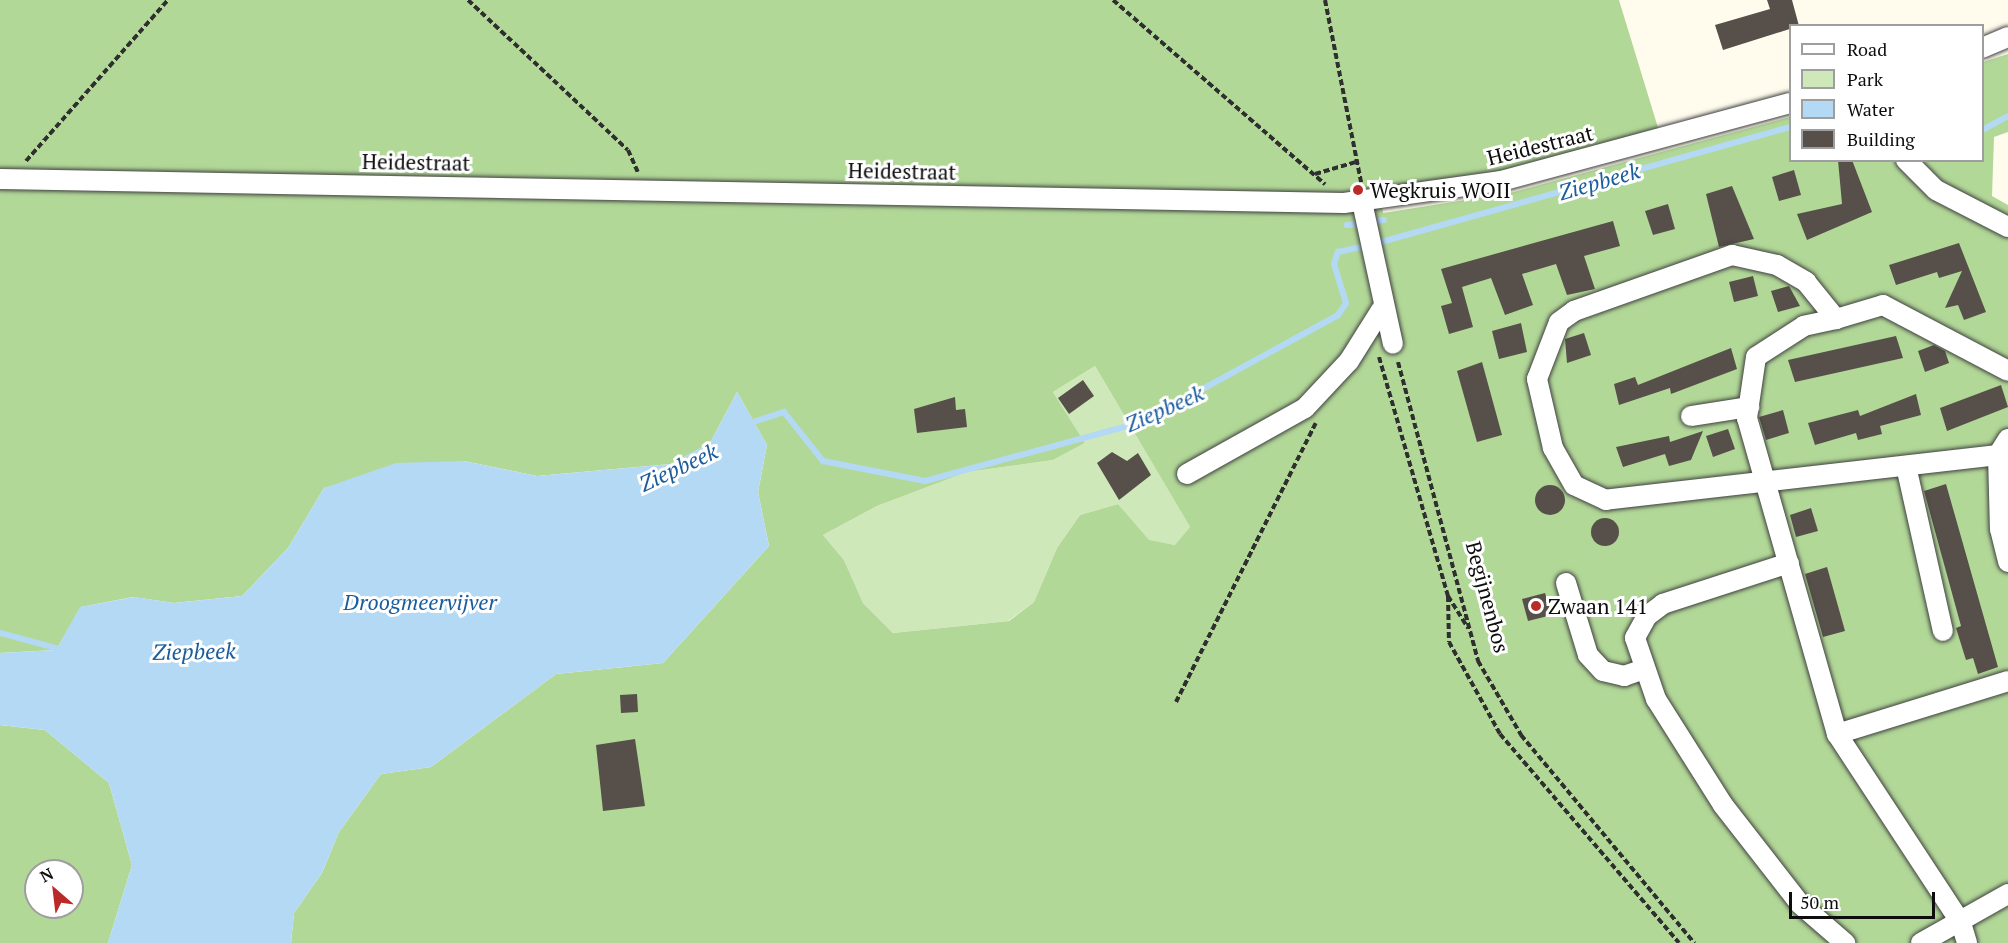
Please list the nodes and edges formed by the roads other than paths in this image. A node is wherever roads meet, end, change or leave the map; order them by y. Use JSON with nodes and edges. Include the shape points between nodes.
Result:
{"nodes":[{"id":1,"x":2008,"y":37,"type":"edge"},
{"id":2,"x":1984,"y":48,"type":"edge"},
{"id":3,"x":1789,"y":105,"type":"edge"},
{"id":4,"x":1908,"y":162,"type":"edge"},
{"id":5,"x":5,"y":179,"type":"edge"},
{"id":6,"x":1362,"y":202,"type":"junction"},
{"id":7,"x":2008,"y":227,"type":"edge"},
{"id":8,"x":1836,"y":320,"type":"junction"},
{"id":9,"x":2008,"y":371,"type":"edge"},
{"id":10,"x":1749,"y":407,"type":"junction"},
{"id":11,"x":1691,"y":416,"type":"dead end"},
{"id":12,"x":2003,"y":447,"type":"edge"},
{"id":13,"x":1906,"y":466,"type":"junction"},
{"id":14,"x":1187,"y":474,"type":"dead end"},
{"id":15,"x":1767,"y":485,"type":"junction"},
{"id":16,"x":2008,"y":562,"type":"edge"},
{"id":17,"x":1789,"y":563,"type":"junction"},
{"id":18,"x":1566,"y":583,"type":"dead end"},
{"id":19,"x":1943,"y":631,"type":"dead end"},
{"id":20,"x":1644,"y":669,"type":"junction"},
{"id":21,"x":2008,"y":681,"type":"edge"},
{"id":22,"x":1837,"y":734,"type":"junction"},
{"id":23,"x":2008,"y":894,"type":"edge"},
{"id":24,"x":1961,"y":923,"type":"junction"},
{"id":25,"x":1845,"y":943,"type":"edge"},
{"id":26,"x":1921,"y":943,"type":"edge"},
{"id":27,"x":1967,"y":943,"type":"edge"}],
"edges":[{"from":1,"to":2,"type":"street"},
{"from":3,"to":6,"type":"street","name":"Heidestraat","via":[[1501,181]]},
{"from":4,"to":7,"type":"street","via":[[1936,190]]},
{"from":5,"to":6,"type":"street","name":"Heidestraat"},
{"from":6,"to":14,"type":"street","via":[[1387,327],[1357,352],[1305,408]]},
{"from":8,"to":9,"type":"street","via":[[1883,305]]},
{"from":8,"to":10,"type":"street","via":[[1804,326],[1756,357]]},
{"from":8,"to":15,"type":"street","via":[[1806,282],[1777,265],[1732,255],[1574,310],[1559,322],[1537,379],[1553,448],[1574,485],[1606,500]]},
{"from":10,"to":11,"type":"street"},
{"from":10,"to":15,"type":"street"},
{"from":12,"to":13,"type":"street"},
{"from":12,"to":16,"type":"street","via":[[2000,529]]},
{"from":13,"to":15,"type":"street"},
{"from":13,"to":19,"type":"street"},
{"from":15,"to":17,"type":"street"},
{"from":17,"to":20,"type":"street","via":[[1663,604],[1647,616],[1635,638]]},
{"from":17,"to":22,"type":"street"},
{"from":18,"to":20,"type":"street","via":[[1588,655],[1603,671],[1624,676]]},
{"from":20,"to":25,"type":"street","via":[[1723,805],[1800,904]]},
{"from":21,"to":22,"type":"street"},
{"from":22,"to":24,"type":"street"},
{"from":23,"to":24,"type":"street"},
{"from":24,"to":26,"type":"street"},
{"from":24,"to":27,"type":"street"}]}
